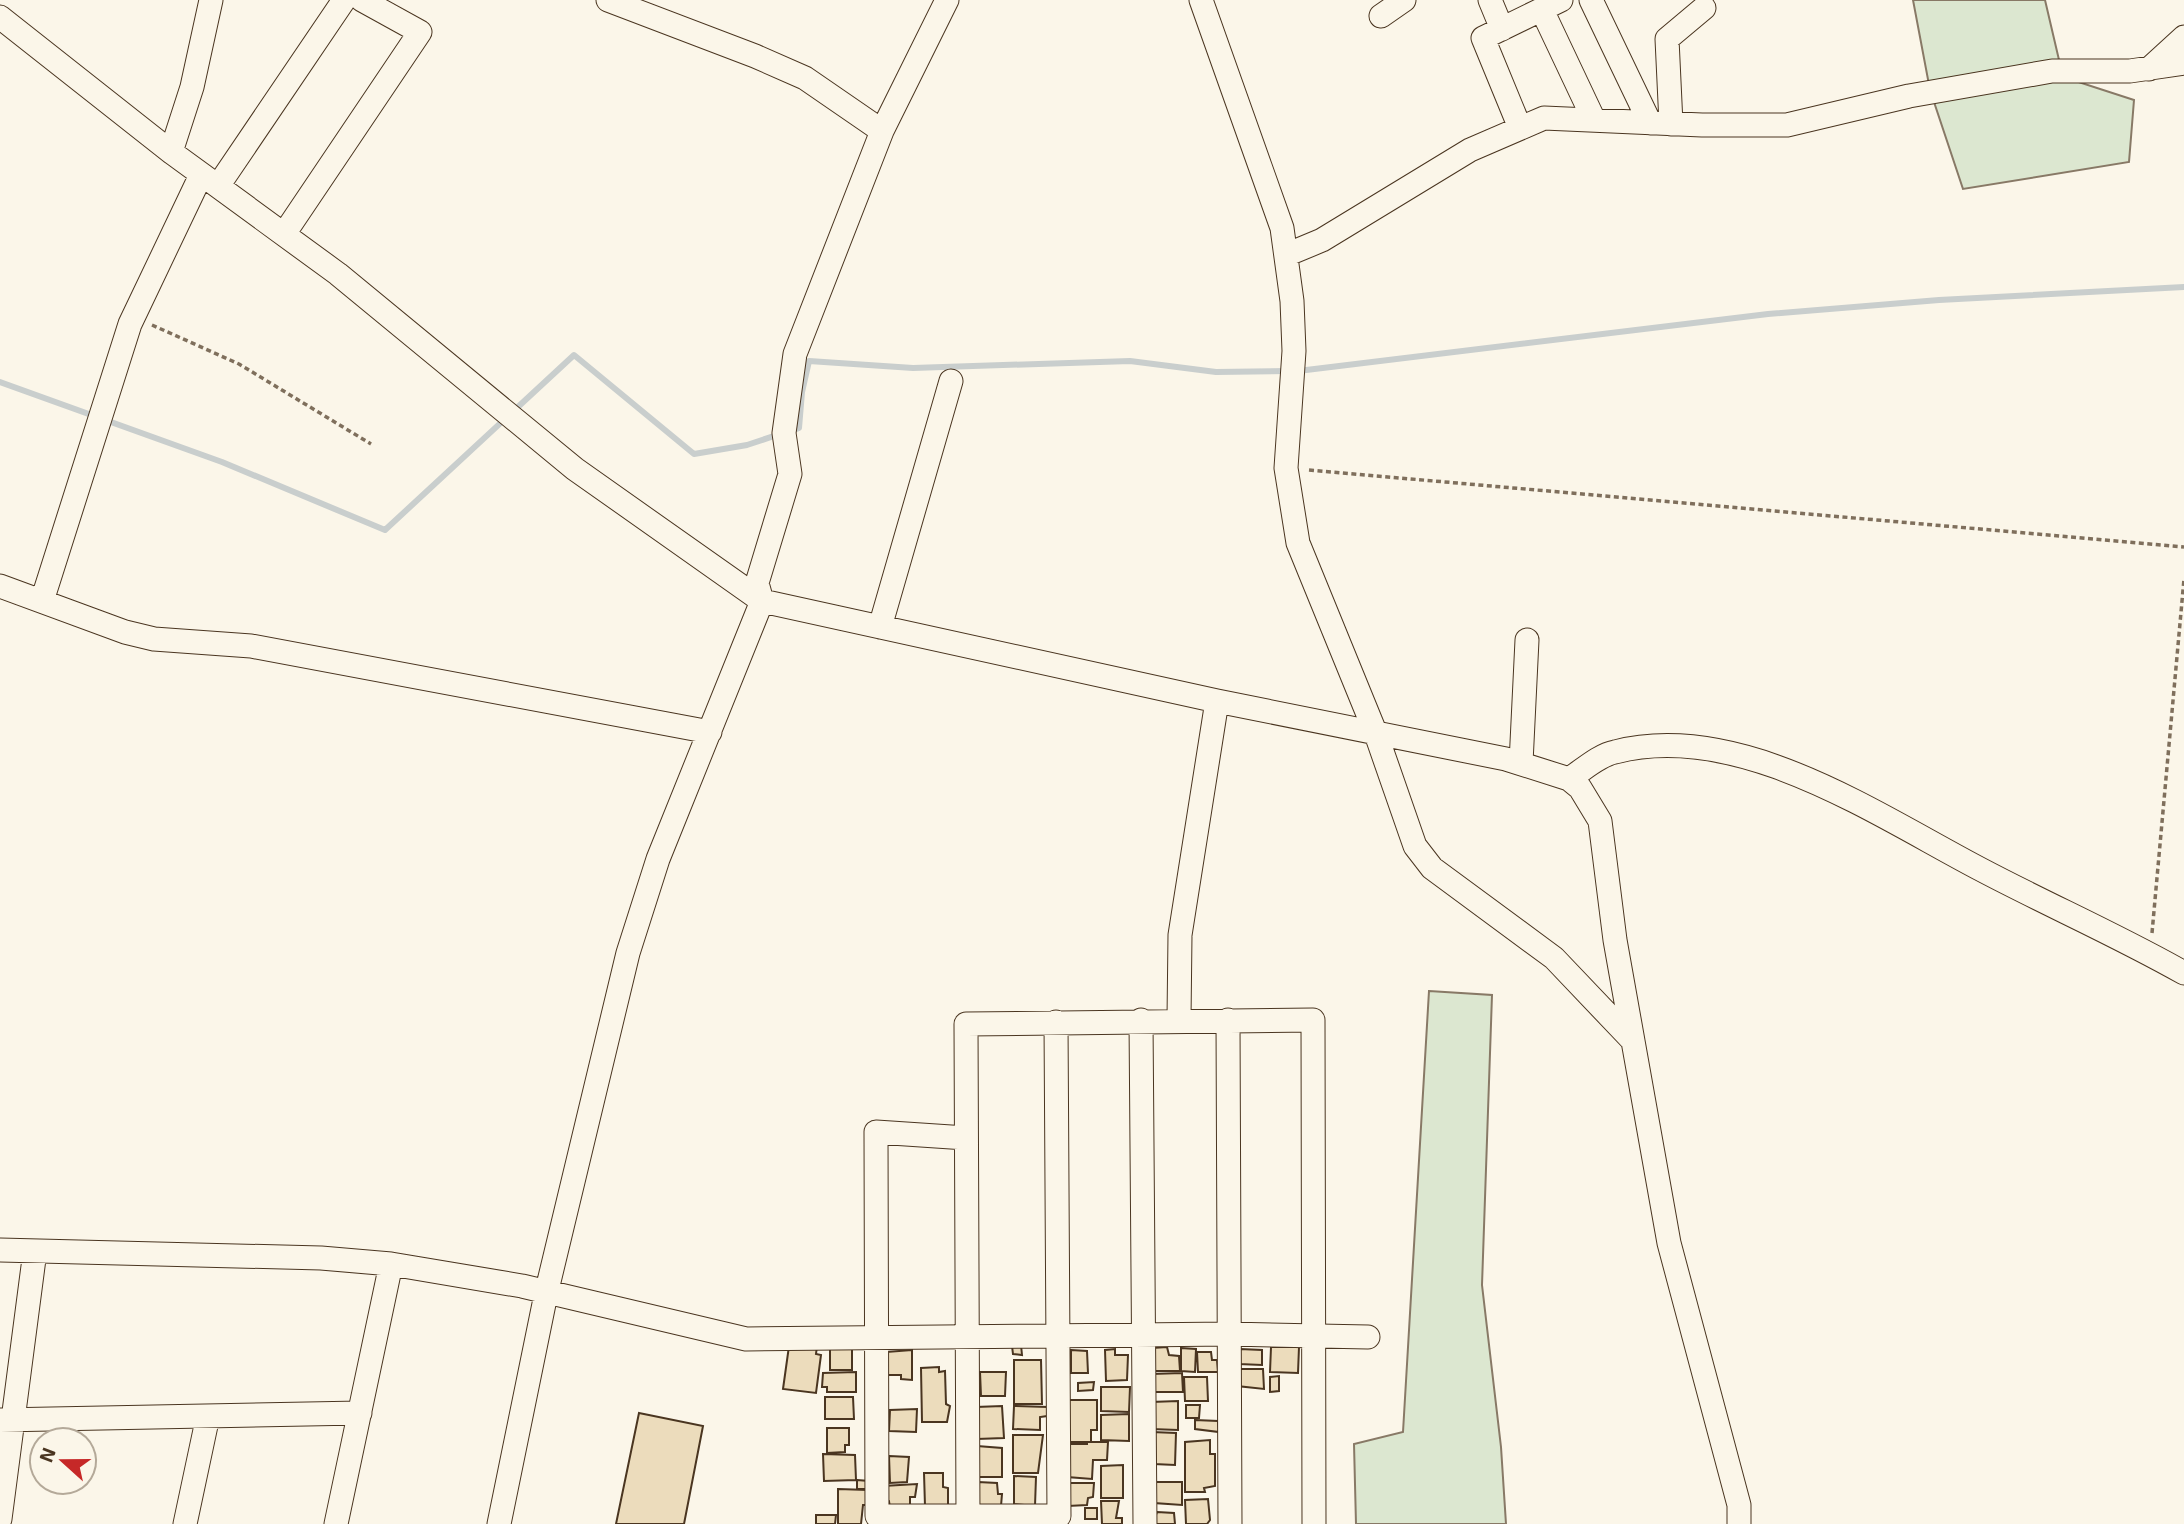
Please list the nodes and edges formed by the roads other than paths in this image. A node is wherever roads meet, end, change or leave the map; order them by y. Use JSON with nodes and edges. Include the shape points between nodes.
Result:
{"nodes":[{"id":1,"x":211,"y":0,"type":"edge"},
{"id":2,"x":344,"y":0,"type":"edge"},
{"id":3,"x":362,"y":0,"type":"edge"},
{"id":4,"x":608,"y":0,"type":"edge"},
{"id":5,"x":947,"y":0,"type":"edge"},
{"id":6,"x":1201,"y":0,"type":"edge"},
{"id":7,"x":1404,"y":0,"type":"edge"},
{"id":8,"x":1490,"y":0,"type":"edge"},
{"id":9,"x":1591,"y":0,"type":"edge"},
{"id":10,"x":1551,"y":5,"type":"edge"},
{"id":11,"x":1704,"y":8,"type":"dead end"},
{"id":12,"x":659,"y":10,"type":"edge"},
{"id":13,"x":1381,"y":16,"type":"dead end"},
{"id":14,"x":0,"y":17,"type":"edge"},
{"id":15,"x":1502,"y":29,"type":"junction"},
{"id":16,"x":2184,"y":37,"type":"edge"},
{"id":17,"x":2184,"y":63,"type":"edge"},
{"id":18,"x":2149,"y":69,"type":"junction"},
{"id":19,"x":1594,"y":120,"type":"junction"},
{"id":20,"x":1661,"y":123,"type":"junction"},
{"id":21,"x":1520,"y":128,"type":"junction"},
{"id":22,"x":882,"y":131,"type":"junction"},
{"id":23,"x":171,"y":152,"type":"junction"},
{"id":24,"x":209,"y":180,"type":"junction"},
{"id":25,"x":284,"y":234,"type":"junction"},
{"id":26,"x":1286,"y":255,"type":"junction"},
{"id":27,"x":951,"y":381,"type":"dead end"},
{"id":28,"x":0,"y":586,"type":"edge"},
{"id":29,"x":42,"y":601,"type":"junction"},
{"id":30,"x":762,"y":601,"type":"junction"},
{"id":31,"x":880,"y":627,"type":"junction"},
{"id":32,"x":1527,"y":640,"type":"dead end"},
{"id":33,"x":1217,"y":701,"type":"junction"},
{"id":34,"x":710,"y":732,"type":"junction"},
{"id":35,"x":1376,"y":734,"type":"junction"},
{"id":36,"x":1521,"y":764,"type":"junction"},
{"id":37,"x":1569,"y":779,"type":"junction"},
{"id":38,"x":2184,"y":973,"type":"edge"},
{"id":39,"x":1179,"y":1019,"type":"junction"},
{"id":40,"x":1141,"y":1020,"type":"junction"},
{"id":41,"x":1228,"y":1020,"type":"junction"},
{"id":42,"x":1056,"y":1022,"type":"junction"},
{"id":43,"x":1633,"y":1041,"type":"junction"},
{"id":44,"x":966,"y":1138,"type":"junction"},
{"id":45,"x":0,"y":1250,"type":"edge"},
{"id":46,"x":35,"y":1251,"type":"junction"},
{"id":47,"x":391,"y":1264,"type":"junction"},
{"id":48,"x":546,"y":1294,"type":"junction"},
{"id":49,"x":1229,"y":1334,"type":"junction"},
{"id":50,"x":1313,"y":1335,"type":"junction"},
{"id":51,"x":1058,"y":1336,"type":"junction"},
{"id":52,"x":1143,"y":1336,"type":"junction"},
{"id":53,"x":877,"y":1337,"type":"junction"},
{"id":54,"x":967,"y":1337,"type":"junction"},
{"id":55,"x":1368,"y":1337,"type":"dead end"},
{"id":56,"x":360,"y":1413,"type":"junction"},
{"id":57,"x":208,"y":1416,"type":"junction"},
{"id":58,"x":6,"y":1420,"type":"edge"},
{"id":59,"x":0,"y":1519,"type":"edge"},
{"id":60,"x":956,"y":1519,"type":"edge"},
{"id":61,"x":1024,"y":1520,"type":"edge"},
{"id":62,"x":185,"y":1524,"type":"edge"},
{"id":63,"x":336,"y":1524,"type":"edge"},
{"id":64,"x":499,"y":1524,"type":"edge"},
{"id":65,"x":1145,"y":1524,"type":"edge"},
{"id":66,"x":1230,"y":1524,"type":"edge"},
{"id":67,"x":1314,"y":1524,"type":"edge"},
{"id":68,"x":1739,"y":1524,"type":"edge"}],
"edges":[{"from":1,"to":23,"type":"street","via":[[192,87]]},
{"from":2,"to":24,"type":"street"},
{"from":3,"to":25,"type":"street","via":[[420,32]]},
{"from":4,"to":12,"type":"street"},
{"from":5,"to":22,"type":"street"},
{"from":6,"to":26,"type":"street","via":[[1282,228]]},
{"from":7,"to":13,"type":"street"},
{"from":8,"to":15,"type":"street"},
{"from":9,"to":20,"type":"street"},
{"from":10,"to":15,"type":"street"},
{"from":10,"to":19,"type":"street"},
{"from":11,"to":20,"type":"street","via":[[1667,39]]},
{"from":12,"to":22,"type":"street","via":[[804,78]]},
{"from":14,"to":23,"type":"street"},
{"from":15,"to":21,"type":"street","via":[[1483,38]]},
{"from":16,"to":18,"type":"street"},
{"from":17,"to":18,"type":"street"},
{"from":18,"to":20,"type":"street","via":[[2052,71],[1909,96],[1787,125]]},
{"from":19,"to":20,"type":"street"},
{"from":19,"to":21,"type":"street","via":[[1544,118]]},
{"from":21,"to":26,"type":"street","via":[[1470,150],[1322,240]]},
{"from":22,"to":30,"type":"street","via":[[795,354],[783,433],[790,474],[757,583]]},
{"from":23,"to":24,"type":"street"},
{"from":24,"to":25,"type":"street"},
{"from":24,"to":29,"type":"street","via":[[134,316]]},
{"from":25,"to":30,"type":"street","via":[[395,319],[575,469]]},
{"from":26,"to":35,"type":"street","via":[[1294,351],[1286,468],[1298,543]]},
{"from":27,"to":31,"type":"street"},
{"from":28,"to":29,"type":"street"},
{"from":29,"to":34,"type":"street","via":[[154,639],[251,646]]},
{"from":30,"to":31,"type":"street"},
{"from":30,"to":34,"type":"street"},
{"from":31,"to":33,"type":"street"},
{"from":32,"to":36,"type":"street"},
{"from":33,"to":35,"type":"street"},
{"from":33,"to":39,"type":"street","via":[[1180,935]]},
{"from":34,"to":48,"type":"street","via":[[657,859],[628,953]]},
{"from":35,"to":36,"type":"street"},
{"from":35,"to":43,"type":"street","via":[[1415,846],[1432,867],[1554,958]]},
{"from":36,"to":37,"type":"street"},
{"from":37,"to":38,"type":"street","via":[[1612,752],[1655,745],[1706,748],[1761,761],[1836,792]]},
{"from":37,"to":43,"type":"street","via":[[1601,821]]},
{"from":39,"to":40,"type":"street"},
{"from":39,"to":41,"type":"street"},
{"from":40,"to":42,"type":"street"},
{"from":40,"to":52,"type":"street"},
{"from":41,"to":49,"type":"street"},
{"from":41,"to":50,"type":"street","via":[[1313,1020]]},
{"from":42,"to":44,"type":"street","via":[[966,1024]]},
{"from":42,"to":51,"type":"street"},
{"from":43,"to":68,"type":"street","via":[[1669,1243],[1739,1505]]},
{"from":44,"to":53,"type":"street","via":[[876,1132]]},
{"from":44,"to":54,"type":"street"},
{"from":45,"to":46,"type":"street"},
{"from":46,"to":47,"type":"street"},
{"from":46,"to":58,"type":"street"},
{"from":47,"to":48,"type":"street"},
{"from":47,"to":56,"type":"street"},
{"from":48,"to":53,"type":"street","via":[[746,1339]]},
{"from":48,"to":64,"type":"street"},
{"from":49,"to":50,"type":"street"},
{"from":49,"to":52,"type":"street"},
{"from":49,"to":66,"type":"street"},
{"from":50,"to":55,"type":"street"},
{"from":50,"to":67,"type":"street"},
{"from":51,"to":52,"type":"street"},
{"from":51,"to":54,"type":"street"},
{"from":51,"to":61,"type":"street","via":[[1059,1516]]},
{"from":52,"to":65,"type":"street"},
{"from":53,"to":54,"type":"street"},
{"from":53,"to":60,"type":"street","via":[[877,1516]]},
{"from":54,"to":60,"type":"street"},
{"from":56,"to":57,"type":"street"},
{"from":56,"to":63,"type":"street"},
{"from":57,"to":58,"type":"street"},
{"from":57,"to":62,"type":"street"},
{"from":58,"to":59,"type":"street"},
{"from":60,"to":61,"type":"street"}]}
